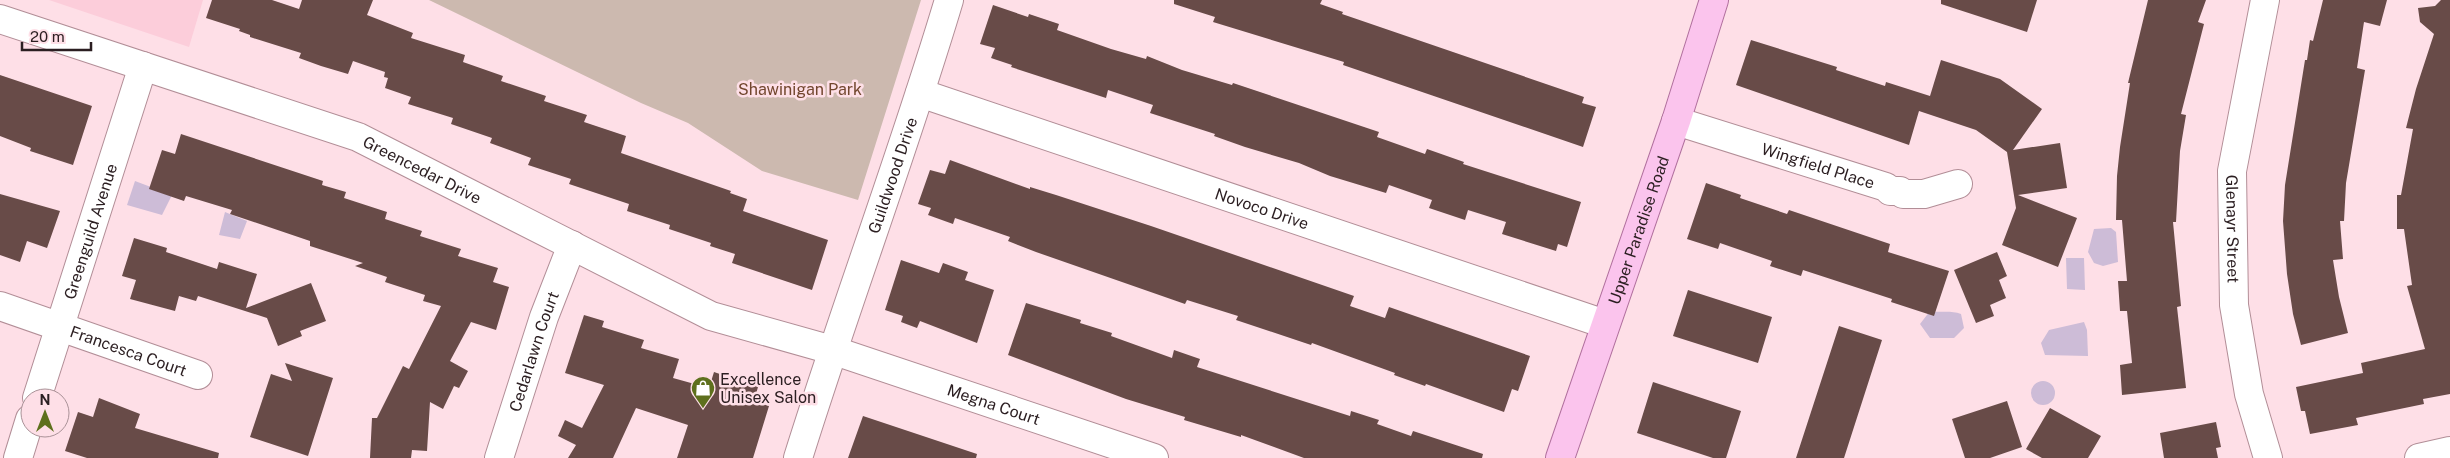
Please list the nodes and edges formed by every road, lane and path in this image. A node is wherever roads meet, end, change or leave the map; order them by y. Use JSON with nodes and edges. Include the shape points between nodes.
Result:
{"nodes":[{"id":1,"x":949,"y":0,"type":"edge"},
{"id":2,"x":1714,"y":0,"type":"edge"},
{"id":3,"x":2265,"y":0,"type":"edge"},
{"id":4,"x":0,"y":19,"type":"edge"},
{"id":5,"x":143,"y":66,"type":"junction"},
{"id":6,"x":920,"y":93,"type":"junction"},
{"id":7,"x":1676,"y":121,"type":"junction"},
{"id":8,"x":1958,"y":184,"type":"dead end"},
{"id":9,"x":572,"y":245,"type":"junction"},
{"id":10,"x":0,"y":306,"type":"edge"},
{"id":11,"x":1605,"y":324,"type":"junction"},
{"id":12,"x":59,"y":327,"type":"junction"},
{"id":13,"x":832,"y":350,"type":"junction"},
{"id":14,"x":198,"y":375,"type":"dead end"},
{"id":15,"x":40,"y":388,"type":"edge"},
{"id":16,"x":24,"y":438,"type":"edge"},
{"id":17,"x":2450,"y":451,"type":"edge"},
{"id":18,"x":1122,"y":453,"type":"edge"},
{"id":19,"x":18,"y":458,"type":"edge"},
{"id":20,"x":498,"y":458,"type":"edge"},
{"id":21,"x":798,"y":458,"type":"edge"},
{"id":22,"x":1154,"y":458,"type":"edge"},
{"id":23,"x":1560,"y":458,"type":"edge"},
{"id":24,"x":2268,"y":458,"type":"edge"},
{"id":25,"x":2419,"y":458,"type":"edge"}],
"edges":[{"from":1,"to":6,"type":"street","name":"Guildwood Drive"},
{"from":2,"to":7,"type":"main road","name":"Upper Paradise Road"},
{"from":3,"to":24,"type":"street","name":"Glenayr Street","via":[[2232,171],[2234,304],[2250,394]]},
{"from":4,"to":5,"type":"street","name":"Greencedar Drive"},
{"from":5,"to":9,"type":"street","name":"Greencedar Drive","via":[[358,137]]},
{"from":5,"to":12,"type":"street","name":"Greenguild Avenue"},
{"from":6,"to":11,"type":"street","name":"Novoco Drive"},
{"from":6,"to":13,"type":"street","name":"Guildwood Drive"},
{"from":7,"to":8,"type":"street","name":"Wingfield Place","via":[[1890,190],[1900,190],[1903,194],[1924,194]]},
{"from":7,"to":11,"type":"main road","name":"Upper Paradise Road"},
{"from":9,"to":13,"type":"street","name":"Greencedar Drive","via":[[711,316]]},
{"from":9,"to":20,"type":"street","name":"Cedarlawn Court","via":[[544,317]]},
{"from":10,"to":12,"type":"street","name":"Francesca Court"},
{"from":11,"to":23,"type":"main road","name":"Upper Paradise Road"},
{"from":12,"to":14,"type":"street","name":"Francesca Court"},
{"from":12,"to":15,"type":"street","name":"Greenguild Avenue"},
{"from":13,"to":18,"type":"street","name":"Megna Court"},
{"from":13,"to":21,"type":"street","name":"Guildwood Drive"},
{"from":16,"to":19,"type":"street"},
{"from":17,"to":25,"type":"street"},
{"from":18,"to":22,"type":"street","name":"Megna Court"}]}
